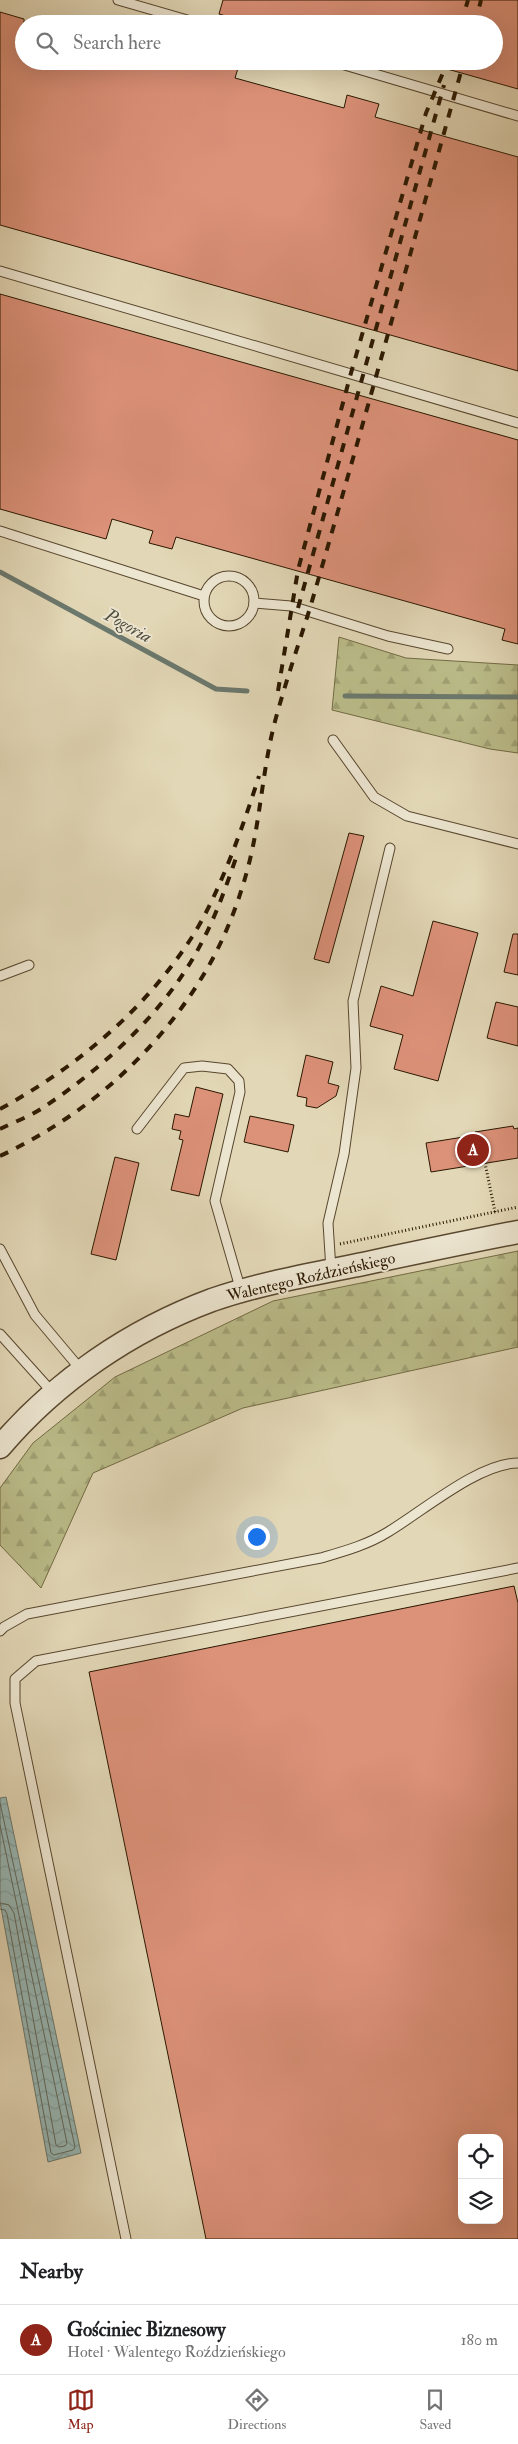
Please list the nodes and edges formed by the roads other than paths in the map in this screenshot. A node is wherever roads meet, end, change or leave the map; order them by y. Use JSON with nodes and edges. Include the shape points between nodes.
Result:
{"nodes":[{"id":1,"x":118,"y":0,"type":"edge"},
{"id":2,"x":170,"y":15,"type":"edge"},
{"id":3,"x":362,"y":70,"type":"edge"},
{"id":4,"x":518,"y":116,"type":"edge"},
{"id":5,"x":0,"y":271,"type":"edge"},
{"id":6,"x":518,"y":423,"type":"edge"},
{"id":7,"x":0,"y":531,"type":"edge"},
{"id":8,"x":204,"y":596,"type":"junction"},
{"id":9,"x":254,"y":603,"type":"junction"},
{"id":10,"x":448,"y":649,"type":"dead end"},
{"id":11,"x":333,"y":740,"type":"dead end"},
{"id":12,"x":518,"y":844,"type":"edge"},
{"id":13,"x":390,"y":848,"type":"dead end"},
{"id":14,"x":29,"y":965,"type":"dead end"},
{"id":15,"x":0,"y":976,"type":"edge"},
{"id":16,"x":137,"y":1130,"type":"dead end"},
{"id":17,"x":518,"y":1232,"type":"edge"},
{"id":18,"x":0,"y":1249,"type":"edge"},
{"id":19,"x":331,"y":1270,"type":"junction"},
{"id":20,"x":241,"y":1291,"type":"junction"},
{"id":21,"x":0,"y":1334,"type":"edge"},
{"id":22,"x":82,"y":1371,"type":"junction"},
{"id":23,"x":53,"y":1393,"type":"junction"},
{"id":24,"x":0,"y":1447,"type":"edge"},
{"id":25,"x":518,"y":1463,"type":"edge"},
{"id":26,"x":518,"y":1568,"type":"edge"},
{"id":27,"x":0,"y":1631,"type":"edge"},
{"id":28,"x":126,"y":2239,"type":"edge"}],
"edges":[{"from":1,"to":2,"type":"lane"},
{"from":3,"to":4,"type":"lane"},
{"from":5,"to":6,"type":"lane"},
{"from":7,"to":8,"type":"lane"},
{"from":8,"to":9,"type":"lane","via":[[218,578],[232,576],[246,582]]},
{"from":8,"to":9,"type":"lane","via":[[206,612],[225,626],[241,623],[252,611]]},
{"from":9,"to":10,"type":"lane","via":[[292,606],[388,636]]},
{"from":11,"to":12,"type":"lane","via":[[374,797],[407,816]]},
{"from":13,"to":19,"type":"lane","via":[[353,1001],[356,1068],[344,1154],[328,1223]]},
{"from":14,"to":15,"type":"lane"},
{"from":16,"to":20,"type":"lane","via":[[184,1068],[202,1066],[228,1070],[239,1081],[240,1092],[215,1201]]},
{"from":17,"to":19,"type":"street","name":"Walentego Roździeńskiego"},
{"from":18,"to":22,"type":"lane","via":[[35,1315]]},
{"from":19,"to":20,"type":"street","name":"Walentego Roździeńskiego"},
{"from":20,"to":22,"type":"street","name":"Walentego Roździeńskiego","via":[[164,1321],[118,1346]]},
{"from":21,"to":23,"type":"lane"},
{"from":22,"to":23,"type":"street","name":"Walentego Roździeńskiego"},
{"from":23,"to":24,"type":"street","name":"Walentego Roździeńskiego"},
{"from":25,"to":27,"type":"lane","via":[[487,1468],[386,1533],[355,1549],[27,1614]]},
{"from":26,"to":28,"type":"lane","via":[[36,1661],[15,1679],[15,1703]]}]}
